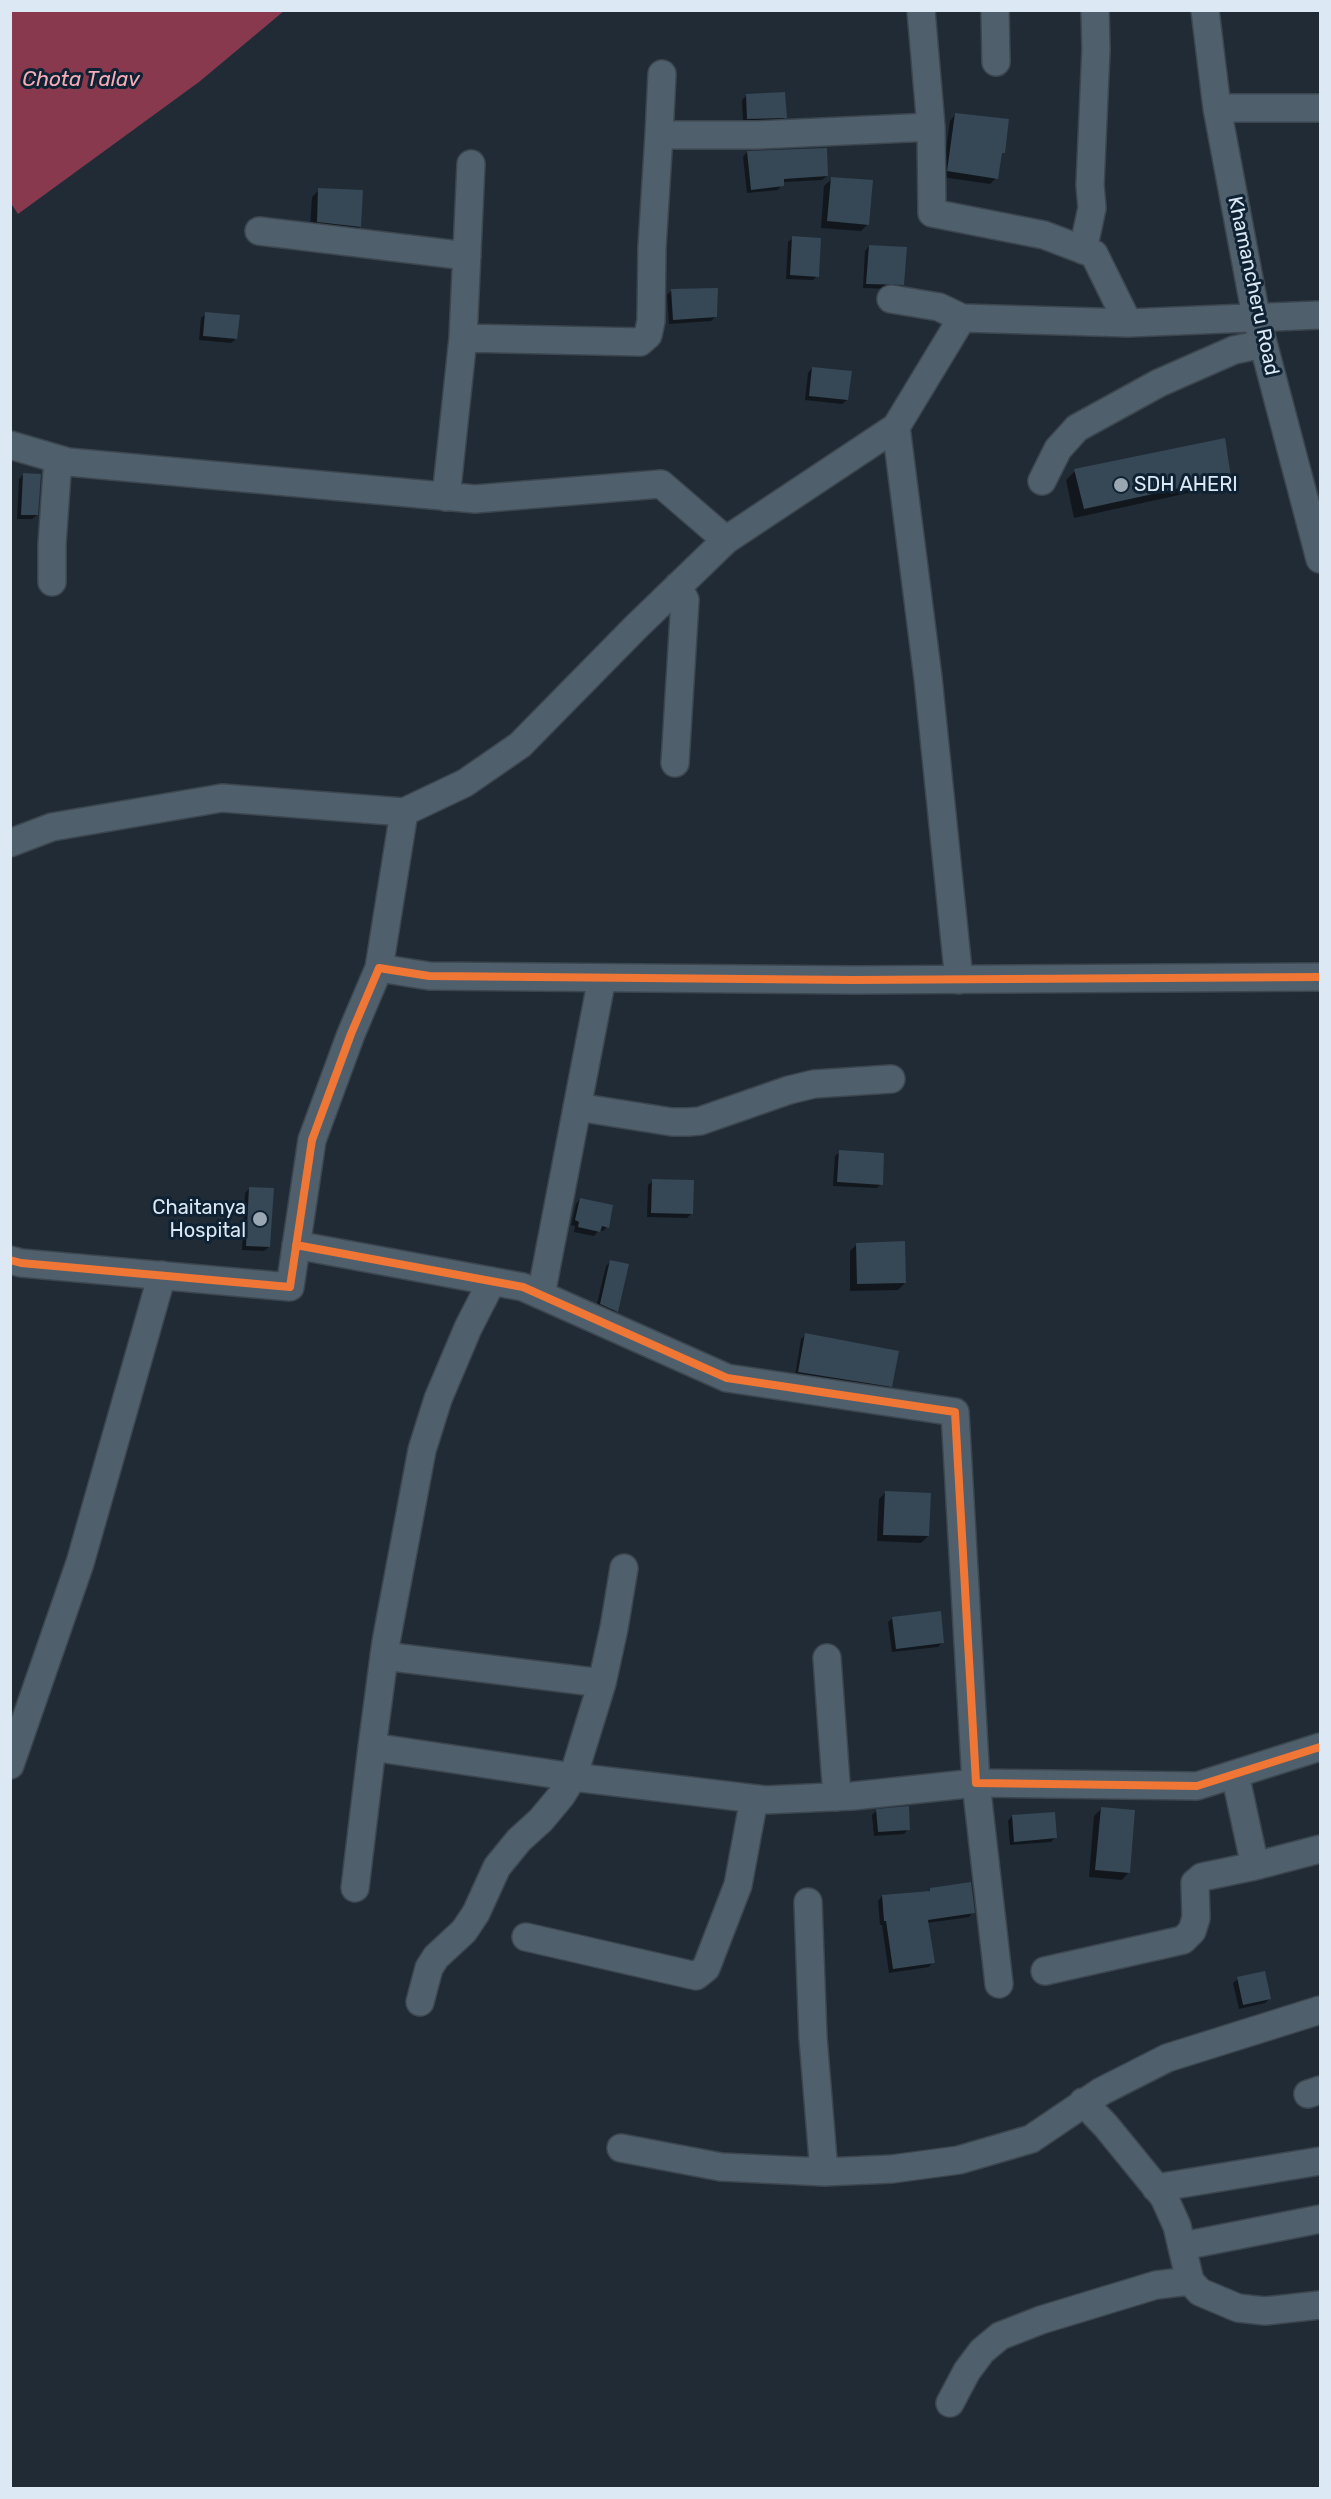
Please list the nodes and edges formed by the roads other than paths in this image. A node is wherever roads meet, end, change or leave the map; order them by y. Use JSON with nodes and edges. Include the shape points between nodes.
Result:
{"nodes":[{"id":1,"x":921,"y":10,"type":"edge"},
{"id":2,"x":995,"y":10,"type":"edge"},
{"id":3,"x":1095,"y":10,"type":"edge"},
{"id":4,"x":1205,"y":10,"type":"edge"},
{"id":5,"x":996,"y":62,"type":"dead end"},
{"id":6,"x":662,"y":74,"type":"dead end"},
{"id":7,"x":1218,"y":108,"type":"junction"},
{"id":8,"x":1320,"y":108,"type":"edge"},
{"id":9,"x":931,"y":127,"type":"junction"},
{"id":10,"x":659,"y":135,"type":"junction"},
{"id":11,"x":471,"y":164,"type":"dead end"},
{"id":12,"x":260,"y":231,"type":"dead end"},
{"id":13,"x":1083,"y":250,"type":"junction"},
{"id":14,"x":467,"y":256,"type":"junction"},
{"id":15,"x":891,"y":299,"type":"dead end"},
{"id":16,"x":1320,"y":315,"type":"edge"},
{"id":17,"x":1256,"y":316,"type":"junction"},
{"id":18,"x":962,"y":318,"type":"junction"},
{"id":19,"x":1128,"y":323,"type":"junction"},
{"id":20,"x":463,"y":338,"type":"junction"},
{"id":21,"x":1263,"y":344,"type":"junction"},
{"id":22,"x":896,"y":427,"type":"junction"},
{"id":23,"x":10,"y":445,"type":"edge"},
{"id":24,"x":58,"y":459,"type":"junction"},
{"id":25,"x":1042,"y":481,"type":"dead end"},
{"id":26,"x":446,"y":496,"type":"junction"},
{"id":27,"x":726,"y":540,"type":"junction"},
{"id":28,"x":1320,"y":558,"type":"edge"},
{"id":29,"x":52,"y":582,"type":"dead end"},
{"id":30,"x":678,"y":586,"type":"junction"},
{"id":31,"x":675,"y":763,"type":"dead end"},
{"id":32,"x":404,"y":813,"type":"junction"},
{"id":33,"x":10,"y":843,"type":"edge"},
{"id":34,"x":379,"y":968,"type":"junction"},
{"id":35,"x":1320,"y":977,"type":"edge"},
{"id":36,"x":602,"y":978,"type":"junction"},
{"id":37,"x":959,"y":980,"type":"junction"},
{"id":38,"x":891,"y":1079,"type":"dead end"},
{"id":39,"x":577,"y":1107,"type":"junction"},
{"id":40,"x":296,"y":1245,"type":"junction"},
{"id":41,"x":10,"y":1260,"type":"edge"},
{"id":42,"x":162,"y":1275,"type":"junction"},
{"id":43,"x":492,"y":1281,"type":"junction"},
{"id":44,"x":541,"y":1295,"type":"junction"},
{"id":45,"x":624,"y":1568,"type":"dead end"},
{"id":46,"x":384,"y":1656,"type":"junction"},
{"id":47,"x":827,"y":1658,"type":"dead end"},
{"id":48,"x":602,"y":1683,"type":"junction"},
{"id":49,"x":372,"y":1747,"type":"junction"},
{"id":50,"x":1320,"y":1747,"type":"edge"},
{"id":51,"x":10,"y":1765,"type":"edge"},
{"id":52,"x":1235,"y":1774,"type":"junction"},
{"id":53,"x":573,"y":1777,"type":"junction"},
{"id":54,"x":976,"y":1784,"type":"junction"},
{"id":55,"x":837,"y":1797,"type":"junction"},
{"id":56,"x":754,"y":1799,"type":"junction"},
{"id":57,"x":1320,"y":1849,"type":"edge"},
{"id":58,"x":1255,"y":1866,"type":"junction"},
{"id":59,"x":355,"y":1888,"type":"dead end"},
{"id":60,"x":808,"y":1902,"type":"dead end"},
{"id":61,"x":526,"y":1937,"type":"dead end"},
{"id":62,"x":1046,"y":1971,"type":"dead end"},
{"id":63,"x":999,"y":1984,"type":"dead end"},
{"id":64,"x":420,"y":2002,"type":"dead end"},
{"id":65,"x":1320,"y":2010,"type":"edge"},
{"id":66,"x":1083,"y":2102,"type":"junction"},
{"id":67,"x":621,"y":2148,"type":"dead end"},
{"id":68,"x":1320,"y":2162,"type":"edge"},
{"id":69,"x":824,"y":2172,"type":"junction"},
{"id":70,"x":1156,"y":2188,"type":"junction"},
{"id":71,"x":1320,"y":2219,"type":"edge"},
{"id":72,"x":1183,"y":2246,"type":"junction"},
{"id":73,"x":1190,"y":2281,"type":"junction"},
{"id":74,"x":1320,"y":2305,"type":"edge"},
{"id":75,"x":950,"y":2403,"type":"dead end"}],
"edges":[{"from":1,"to":9,"type":"street"},
{"from":2,"to":5,"type":"street"},
{"from":3,"to":13,"type":"street","via":[[1092,208]]},
{"from":4,"to":7,"type":"street","name":"Khamancheru Road"},
{"from":6,"to":10,"type":"street"},
{"from":7,"to":8,"type":"street"},
{"from":7,"to":17,"type":"street","name":"Khamancheru Road"},
{"from":9,"to":10,"type":"street"},
{"from":9,"to":13,"type":"street","via":[[932,213],[1044,235]]},
{"from":10,"to":20,"type":"street","via":[[648,335],[640,342]]},
{"from":11,"to":14,"type":"street"},
{"from":12,"to":14,"type":"street"},
{"from":13,"to":19,"type":"street","via":[[1094,254]]},
{"from":14,"to":20,"type":"street"},
{"from":15,"to":18,"type":"street","via":[[939,307]]},
{"from":16,"to":17,"type":"street"},
{"from":17,"to":19,"type":"street"},
{"from":17,"to":21,"type":"street","name":"Khamancheru Road"},
{"from":18,"to":19,"type":"street"},
{"from":18,"to":22,"type":"street"},
{"from":20,"to":26,"type":"street"},
{"from":21,"to":25,"type":"street","via":[[1234,350],[1159,382],[1077,428],[1058,448]]},
{"from":21,"to":28,"type":"street","name":"Khamancheru Road"},
{"from":22,"to":27,"type":"street"},
{"from":22,"to":37,"type":"street","via":[[928,678]]},
{"from":23,"to":24,"type":"street"},
{"from":24,"to":26,"type":"street"},
{"from":24,"to":29,"type":"street"},
{"from":26,"to":27,"type":"street","via":[[475,499],[661,484]]},
{"from":27,"to":30,"type":"street"},
{"from":30,"to":31,"type":"street","via":[[685,600]]},
{"from":30,"to":32,"type":"street","via":[[520,745],[465,783]]},
{"from":32,"to":33,"type":"street","via":[[222,798],[51,827]]},
{"from":32,"to":34,"type":"street"},
{"from":34,"to":36,"type":"street","via":[[429,976]]},
{"from":34,"to":40,"type":"street","via":[[312,1140]]},
{"from":35,"to":37,"type":"street"},
{"from":36,"to":37,"type":"street"},
{"from":36,"to":39,"type":"street"},
{"from":38,"to":39,"type":"street","via":[[814,1084],[700,1121],[672,1122]]},
{"from":39,"to":44,"type":"street"},
{"from":40,"to":42,"type":"street","via":[[290,1287]]},
{"from":40,"to":43,"type":"street"},
{"from":41,"to":42,"type":"street"},
{"from":42,"to":51,"type":"street","via":[[80,1563]]},
{"from":43,"to":44,"type":"street"},
{"from":43,"to":46,"type":"street","via":[[438,1400],[423,1447]]},
{"from":44,"to":54,"type":"street","via":[[727,1378],[955,1412]]},
{"from":45,"to":48,"type":"street"},
{"from":46,"to":48,"type":"street"},
{"from":46,"to":49,"type":"street"},
{"from":47,"to":55,"type":"street"},
{"from":48,"to":53,"type":"street"},
{"from":49,"to":53,"type":"street"},
{"from":49,"to":59,"type":"street"},
{"from":50,"to":52,"type":"street"},
{"from":52,"to":54,"type":"street","via":[[1197,1786]]},
{"from":52,"to":58,"type":"street"},
{"from":53,"to":56,"type":"street"},
{"from":53,"to":64,"type":"street","via":[[541,1820],[497,1867],[464,1931],[429,1968]]},
{"from":54,"to":55,"type":"street"},
{"from":54,"to":63,"type":"street"},
{"from":55,"to":56,"type":"street"},
{"from":56,"to":61,"type":"street","via":[[738,1885],[706,1968],[696,1976]]},
{"from":57,"to":58,"type":"street"},
{"from":58,"to":62,"type":"street","via":[[1195,1882],[1196,1918],[1192,1931],[1183,1940]]},
{"from":60,"to":69,"type":"street","via":[[813,2038]]},
{"from":65,"to":66,"type":"street","via":[[1167,2058]]},
{"from":66,"to":69,"type":"street","via":[[1031,2139],[996,2151],[892,2169]]},
{"from":66,"to":70,"type":"street"},
{"from":67,"to":69,"type":"street","via":[[721,2167]]},
{"from":68,"to":70,"type":"street"},
{"from":70,"to":72,"type":"street","via":[[1164,2198]]},
{"from":71,"to":72,"type":"street"},
{"from":72,"to":73,"type":"street"},
{"from":73,"to":74,"type":"street","via":[[1200,2292],[1238,2308],[1265,2311]]},
{"from":73,"to":75,"type":"street","via":[[1156,2285],[1000,2336],[967,2371]]}]}
